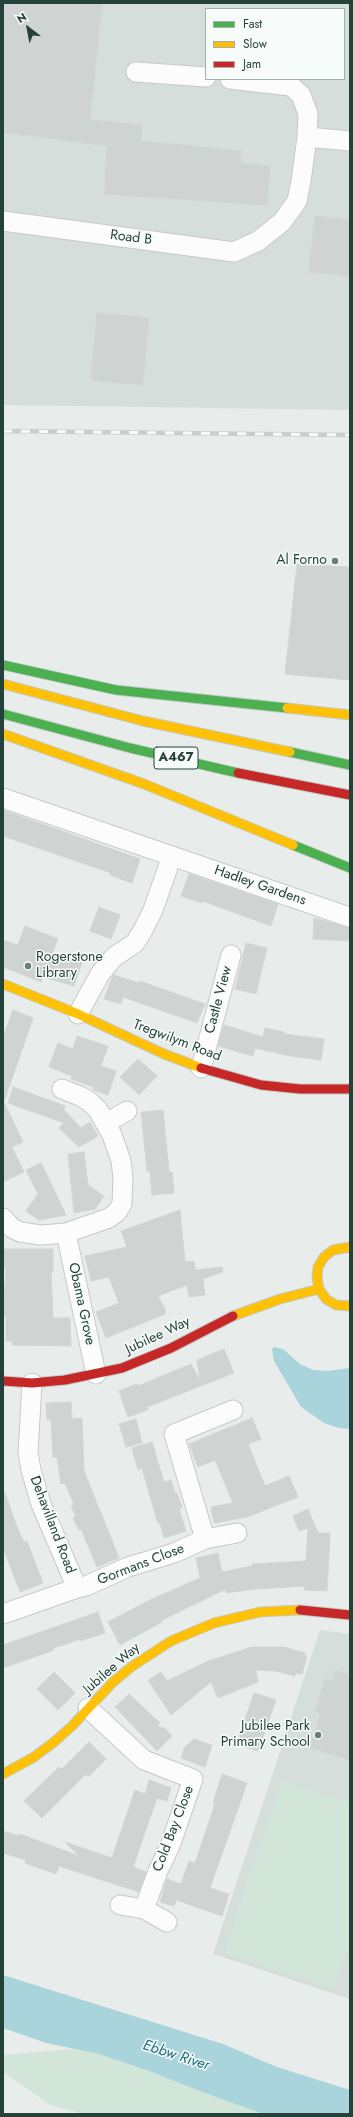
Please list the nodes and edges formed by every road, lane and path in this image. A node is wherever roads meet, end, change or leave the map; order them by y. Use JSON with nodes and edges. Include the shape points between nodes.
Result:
{"nodes":[{"id":1,"x":136,"y":72,"type":"dead end"},
{"id":2,"x":205,"y":77,"type":"edge"},
{"id":3,"x":244,"y":80,"type":"edge"},
{"id":4,"x":307,"y":137,"type":"junction"},
{"id":5,"x":350,"y":141,"type":"edge"},
{"id":6,"x":3,"y":221,"type":"edge"},
{"id":7,"x":3,"y":665,"type":"edge"},
{"id":8,"x":3,"y":684,"type":"edge"},
{"id":9,"x":3,"y":714,"type":"edge"},
{"id":10,"x":350,"y":715,"type":"edge"},
{"id":11,"x":3,"y":734,"type":"edge"},
{"id":12,"x":350,"y":765,"type":"edge"},
{"id":13,"x":350,"y":795,"type":"edge"},
{"id":14,"x":3,"y":798,"type":"edge"},
{"id":15,"x":172,"y":856,"type":"junction"},
{"id":16,"x":350,"y":868,"type":"edge"},
{"id":17,"x":349,"y":917,"type":"dead end"},
{"id":18,"x":231,"y":955,"type":"dead end"},
{"id":19,"x":3,"y":984,"type":"edge"},
{"id":20,"x":78,"y":1014,"type":"junction"},
{"id":21,"x":201,"y":1068,"type":"junction"},
{"id":22,"x":62,"y":1089,"type":"dead end"},
{"id":23,"x":350,"y":1089,"type":"edge"},
{"id":24,"x":127,"y":1111,"type":"dead end"},
{"id":25,"x":106,"y":1123,"type":"junction"},
{"id":26,"x":3,"y":1218,"type":"edge"},
{"id":27,"x":66,"y":1233,"type":"junction"},
{"id":28,"x":350,"y":1247,"type":"edge"},
{"id":29,"x":319,"y":1289,"type":"junction"},
{"id":30,"x":350,"y":1306,"type":"edge"},
{"id":31,"x":96,"y":1374,"type":"junction"},
{"id":32,"x":3,"y":1381,"type":"edge"},
{"id":33,"x":32,"y":1383,"type":"junction"},
{"id":34,"x":233,"y":1410,"type":"dead end"},
{"id":35,"x":237,"y":1533,"type":"dead end"},
{"id":36,"x":205,"y":1539,"type":"junction"},
{"id":37,"x":77,"y":1588,"type":"junction"},
{"id":38,"x":3,"y":1614,"type":"edge"},
{"id":39,"x":350,"y":1615,"type":"edge"},
{"id":40,"x":88,"y":1708,"type":"junction"},
{"id":41,"x":3,"y":1774,"type":"edge"},
{"id":42,"x":120,"y":1905,"type":"dead end"},
{"id":43,"x":144,"y":1909,"type":"junction"},
{"id":44,"x":167,"y":1922,"type":"dead end"}],
"edges":[{"from":1,"to":2,"type":"street"},
{"from":3,"to":4,"type":"street","name":"Road B","via":[[291,86],[301,95],[308,114]]},
{"from":4,"to":5,"type":"street"},
{"from":4,"to":6,"type":"street","name":"Road B","via":[[297,201],[282,222],[258,241],[234,252]]},
{"from":7,"to":10,"type":"main road","via":[[116,690]]},
{"from":8,"to":12,"type":"main road","number":"A467","via":[[143,721]]},
{"from":9,"to":13,"type":"main road","number":"A467","via":[[130,748]]},
{"from":11,"to":16,"type":"main road","via":[[144,784]]},
{"from":14,"to":15,"type":"street","name":"Hadley Gardens"},
{"from":15,"to":17,"type":"street","name":"Hadley Gardens"},
{"from":15,"to":20,"type":"street","via":[[153,910],[143,930],[135,943],[114,957],[100,974]]},
{"from":18,"to":21,"type":"street","name":"Castle View"},
{"from":19,"to":20,"type":"main road","name":"Tregwilym Road"},
{"from":20,"to":21,"type":"main road","name":"Tregwilym Road","via":[[164,1054]]},
{"from":21,"to":23,"type":"main road","name":"Tregwilym Road","via":[[261,1085],[300,1089]]},
{"from":22,"to":25,"type":"street","via":[[90,1102]]},
{"from":24,"to":25,"type":"street"},
{"from":25,"to":27,"type":"street","via":[[121,1161],[124,1195],[122,1204],[109,1218]]},
{"from":26,"to":27,"type":"street","via":[[20,1232],[41,1235]]},
{"from":27,"to":31,"type":"street","name":"Obama Grove"},
{"from":28,"to":29,"type":"main road","via":[[333,1250],[324,1257],[318,1267]]},
{"from":29,"to":30,"type":"main road","via":[[326,1299],[336,1305]]},
{"from":29,"to":31,"type":"main road","name":"Jubilee Way","via":[[240,1312],[147,1358]]},
{"from":31,"to":33,"type":"main road","name":"Jubilee Way"},
{"from":32,"to":33,"type":"main road","name":"Jubilee Way"},
{"from":33,"to":37,"type":"street","name":"Dehavilland Road","via":[[28,1453],[31,1470],[41,1504]]},
{"from":34,"to":36,"type":"street","via":[[174,1434]]},
{"from":35,"to":36,"type":"street","name":"Gormans Close"},
{"from":36,"to":37,"type":"street","name":"Gormans Close"},
{"from":37,"to":38,"type":"street","name":"Dehavilland Road"},
{"from":39,"to":40,"type":"main road","name":"Jubilee Way","via":[[284,1610],[237,1616],[214,1623],[150,1653],[113,1682]]},
{"from":40,"to":41,"type":"main road","name":"Jubilee Way","via":[[54,1742],[34,1757]]},
{"from":40,"to":43,"type":"street","name":"Cold Bay Close","via":[[144,1760],[193,1779],[170,1846]]},
{"from":42,"to":43,"type":"street"},
{"from":43,"to":44,"type":"street"}]}
